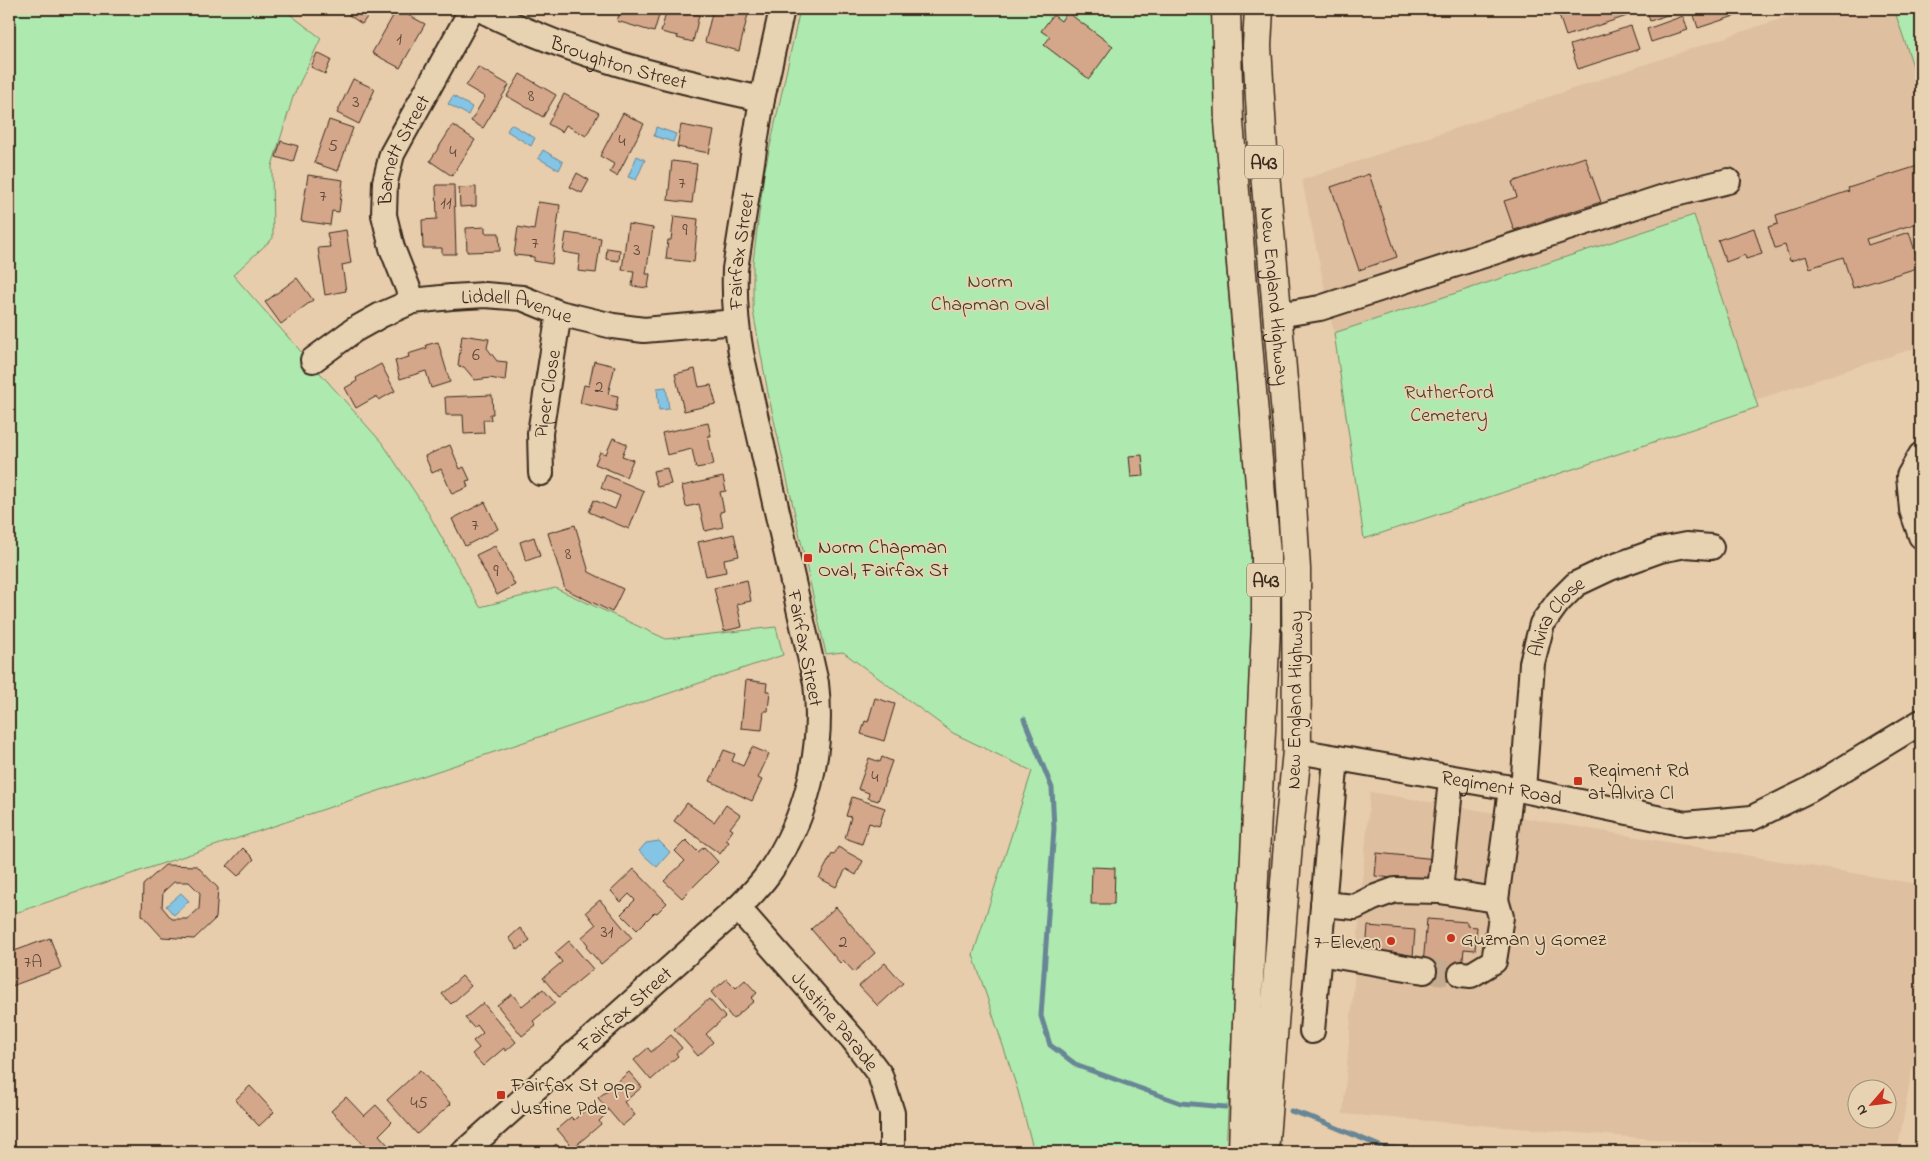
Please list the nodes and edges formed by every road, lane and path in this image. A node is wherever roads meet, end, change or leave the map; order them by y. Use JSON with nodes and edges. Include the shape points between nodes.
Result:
{"nodes":[{"id":1,"x":472,"y":9,"type":"edge"},
{"id":2,"x":480,"y":9,"type":"edge"},
{"id":3,"x":782,"y":9,"type":"edge"},
{"id":4,"x":1226,"y":9,"type":"edge"},
{"id":5,"x":1259,"y":9,"type":"edge"},
{"id":6,"x":762,"y":99,"type":"junction"},
{"id":7,"x":1728,"y":181,"type":"dead end"},
{"id":8,"x":1242,"y":279,"type":"junction"},
{"id":9,"x":413,"y":301,"type":"junction"},
{"id":10,"x":559,"y":313,"type":"junction"},
{"id":11,"x":1278,"y":315,"type":"junction"},
{"id":12,"x":736,"y":322,"type":"junction"},
{"id":13,"x":313,"y":360,"type":"dead end"},
{"id":14,"x":1921,"y":455,"type":"edge"},
{"id":15,"x":541,"y":473,"type":"dead end"},
{"id":16,"x":1921,"y":536,"type":"edge"},
{"id":17,"x":1710,"y":547,"type":"dead end"},
{"id":18,"x":1921,"y":722,"type":"edge"},
{"id":19,"x":1297,"y":751,"type":"junction"},
{"id":20,"x":1336,"y":758,"type":"junction"},
{"id":21,"x":1451,"y":778,"type":"junction"},
{"id":22,"x":1517,"y":790,"type":"junction"},
{"id":23,"x":1254,"y":877,"type":"junction"},
{"id":24,"x":1440,"y":891,"type":"junction"},
{"id":25,"x":1496,"y":900,"type":"junction"},
{"id":26,"x":1323,"y":904,"type":"junction"},
{"id":27,"x":738,"y":908,"type":"junction"},
{"id":28,"x":1319,"y":953,"type":"junction"},
{"id":29,"x":1424,"y":971,"type":"tunnel mouth"},
{"id":30,"x":1470,"y":972,"type":"tunnel mouth"},
{"id":31,"x":1312,"y":1031,"type":"dead end"},
{"id":32,"x":464,"y":1152,"type":"edge"},
{"id":33,"x":892,"y":1152,"type":"edge"},
{"id":34,"x":1243,"y":1152,"type":"edge"},
{"id":35,"x":1264,"y":1152,"type":"edge"}],
"edges":[{"from":1,"to":9,"type":"street","name":"Barnett Street","via":[[392,154],[385,182],[384,215],[392,248]]},
{"from":2,"to":6,"type":"street","name":"Broughton Street","via":[[589,56],[677,81]]},
{"from":3,"to":6,"type":"street","name":"Fairfax Street"},
{"from":4,"to":8,"type":"highway","name":"New England Highway","number":"A43","via":[[1229,122]]},
{"from":5,"to":11,"type":"highway","name":"New England Highway","number":"A43","via":[[1257,46],[1263,150]]},
{"from":6,"to":12,"type":"street","name":"Fairfax Street","via":[[735,269]]},
{"from":7,"to":11,"type":"street","via":[[1667,196],[1320,308]]},
{"from":8,"to":11,"type":"highway","via":[[1260,303]]},
{"from":8,"to":23,"type":"highway","name":"New England Highway","number":"A43","via":[[1266,554],[1266,626]]},
{"from":9,"to":10,"type":"street","name":"Liddell Avenue","via":[[451,296],[522,298]]},
{"from":9,"to":13,"type":"street","name":"Liddell Avenue","via":[[354,330]]},
{"from":10,"to":12,"type":"street","name":"Liddell Avenue","via":[[644,330]]},
{"from":10,"to":15,"type":"street","name":"Piper Close","via":[[540,433]]},
{"from":11,"to":19,"type":"highway","name":"New England Highway","number":"A43","via":[[1296,569]]},
{"from":12,"to":27,"type":"street","name":"Fairfax Street","via":[[819,706],[816,754],[792,833],[768,874]]},
{"from":14,"to":16,"type":"street","via":[[1909,476],[1912,510]]},
{"from":17,"to":22,"type":"street","name":"Alvira Close","via":[[1686,545],[1660,550],[1610,568],[1576,584],[1558,602],[1542,624],[1532,663]]},
{"from":18,"to":22,"type":"street","name":"Regiment Road","via":[[1809,790],[1752,818],[1685,824]]},
{"from":19,"to":20,"type":"street","name":"Regiment Road"},
{"from":19,"to":23,"type":"highway","via":[[1286,751],[1274,769],[1268,841]]},
{"from":19,"to":35,"type":"highway","name":"New England Highway","number":"A43"},
{"from":20,"to":21,"type":"street","name":"Regiment Road"},
{"from":20,"to":26,"type":"street"},
{"from":21,"to":22,"type":"street","name":"Regiment Road"},
{"from":21,"to":24,"type":"street"},
{"from":22,"to":25,"type":"street","name":"Alvira Close","via":[[1502,851]]},
{"from":23,"to":34,"type":"highway","name":"New England Highway","number":"A43"},
{"from":24,"to":25,"type":"street"},
{"from":24,"to":26,"type":"street","via":[[1395,890],[1355,907]]},
{"from":25,"to":30,"type":"street","name":"Alvira Close","via":[[1501,917],[1494,961]]},
{"from":26,"to":28,"type":"street"},
{"from":27,"to":32,"type":"street","name":"Fairfax Street"},
{"from":27,"to":33,"type":"street","name":"Justine Parade","via":[[854,1039],[880,1075],[892,1113]]},
{"from":28,"to":29,"type":"street"},
{"from":28,"to":31,"type":"street"}]}
